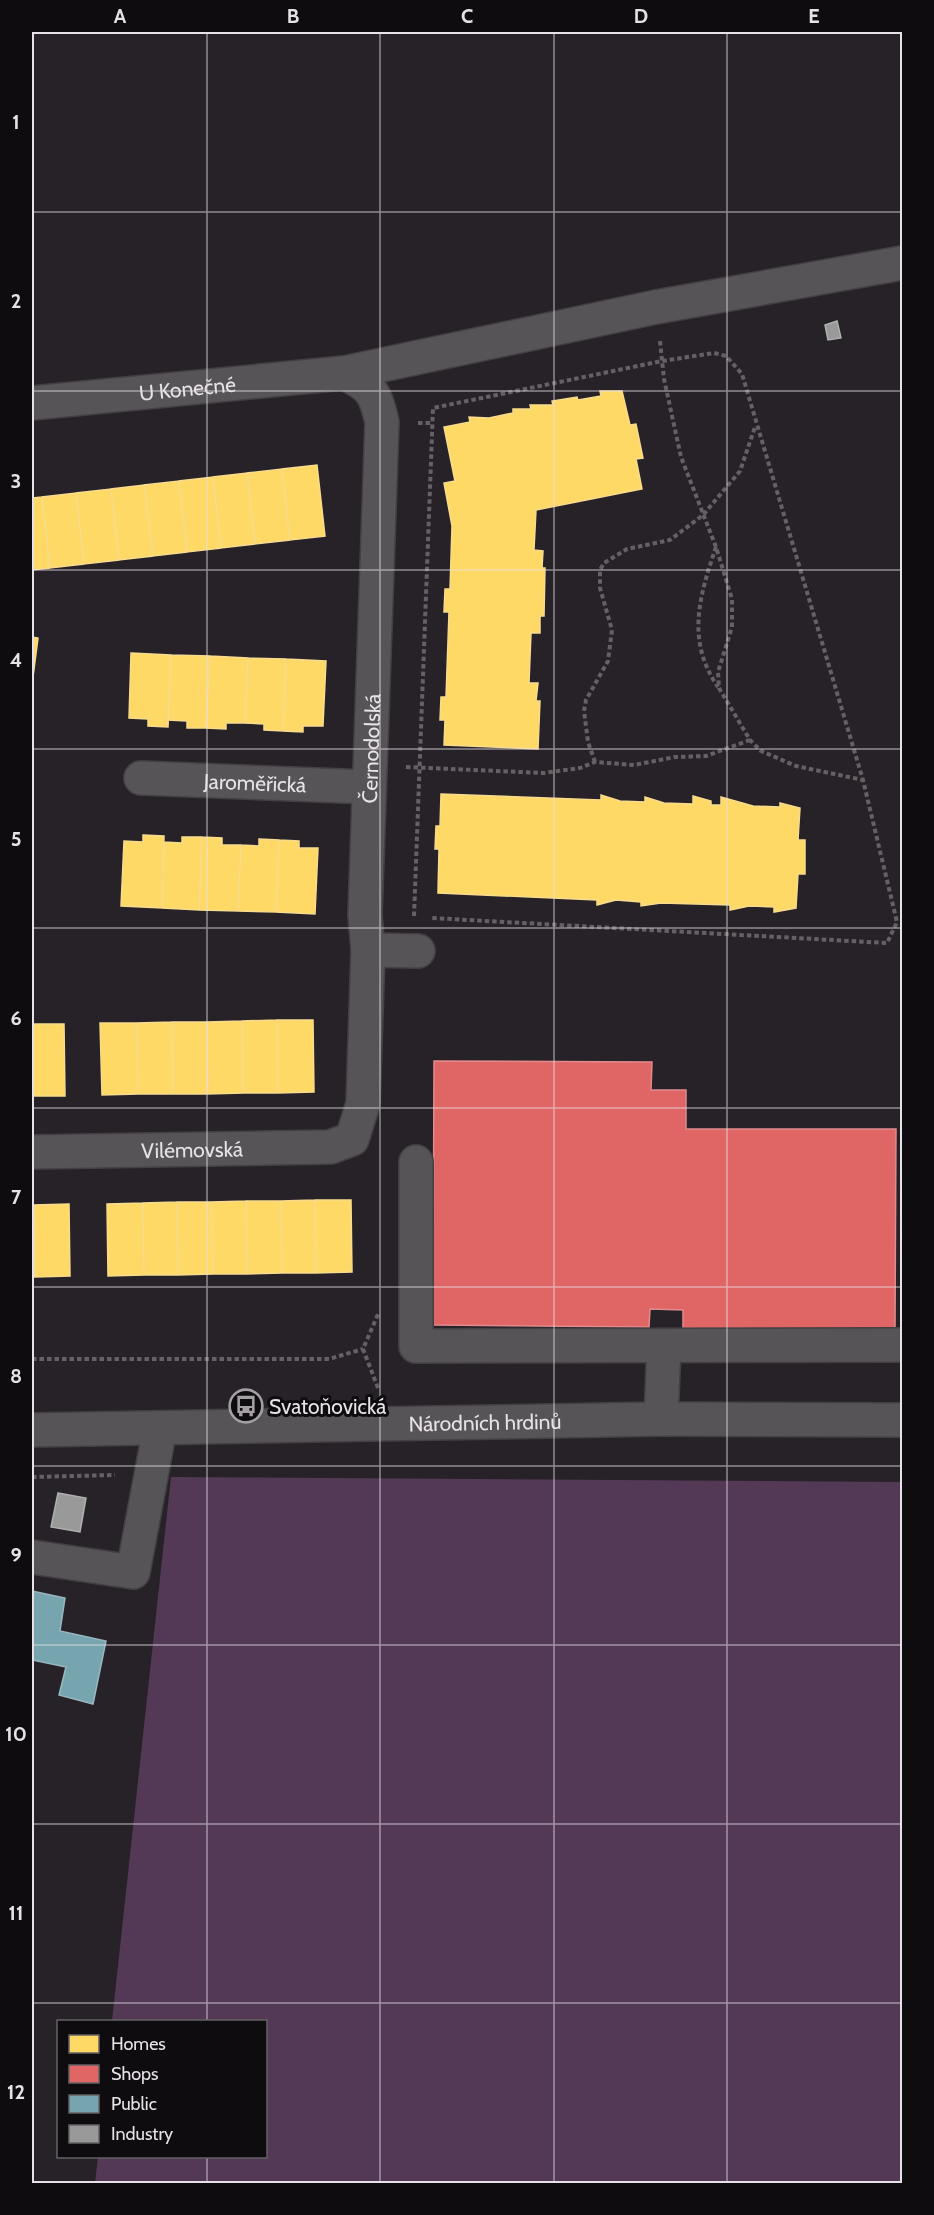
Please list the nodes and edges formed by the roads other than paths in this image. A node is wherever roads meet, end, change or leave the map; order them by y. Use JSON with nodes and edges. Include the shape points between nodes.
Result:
{"nodes":[{"id":1,"x":903,"y":263,"type":"edge"},
{"id":2,"x":344,"y":373,"type":"junction"},
{"id":3,"x":32,"y":403,"type":"edge"},
{"id":4,"x":369,"y":777,"type":"junction"},
{"id":5,"x":141,"y":778,"type":"dead end"},
{"id":6,"x":368,"y":950,"type":"junction"},
{"id":7,"x":418,"y":951,"type":"dead end"},
{"id":8,"x":352,"y":1139,"type":"joint"},
{"id":9,"x":32,"y":1152,"type":"edge"},
{"id":10,"x":416,"y":1162,"type":"dead end"},
{"id":11,"x":903,"y":1345,"type":"edge"},
{"id":12,"x":664,"y":1346,"type":"junction"},
{"id":13,"x":661,"y":1419,"type":"junction"},
{"id":14,"x":903,"y":1420,"type":"edge"},
{"id":15,"x":160,"y":1428,"type":"junction"},
{"id":16,"x":32,"y":1430,"type":"edge"},
{"id":17,"x":32,"y":1557,"type":"edge"}],
"edges":[{"from":1,"to":2,"type":"street","name":"U Konečné","via":[[656,307]]},
{"from":2,"to":3,"type":"street","name":"U Konečné"},
{"from":2,"to":4,"type":"street","name":"Černodolská","via":[[364,383],[376,396],[382,423]]},
{"from":4,"to":5,"type":"street","name":"Jaroměřická"},
{"from":4,"to":6,"type":"street","name":"Černodolská","via":[[365,915]]},
{"from":6,"to":7,"type":"street"},
{"from":6,"to":8,"type":"street","name":"Černodolská","via":[[363,1104]]},
{"from":8,"to":9,"type":"street","name":"Vilémovská","via":[[330,1147]]},
{"from":10,"to":12,"type":"street","via":[[416,1346]]},
{"from":11,"to":12,"type":"street"},
{"from":12,"to":13,"type":"street"},
{"from":13,"to":14,"type":"street","name":"Národních hrdinů"},
{"from":13,"to":15,"type":"street","name":"Národních hrdinů"},
{"from":15,"to":16,"type":"street","name":"Národních hrdinů"},
{"from":15,"to":17,"type":"street","via":[[133,1572]]}]}
